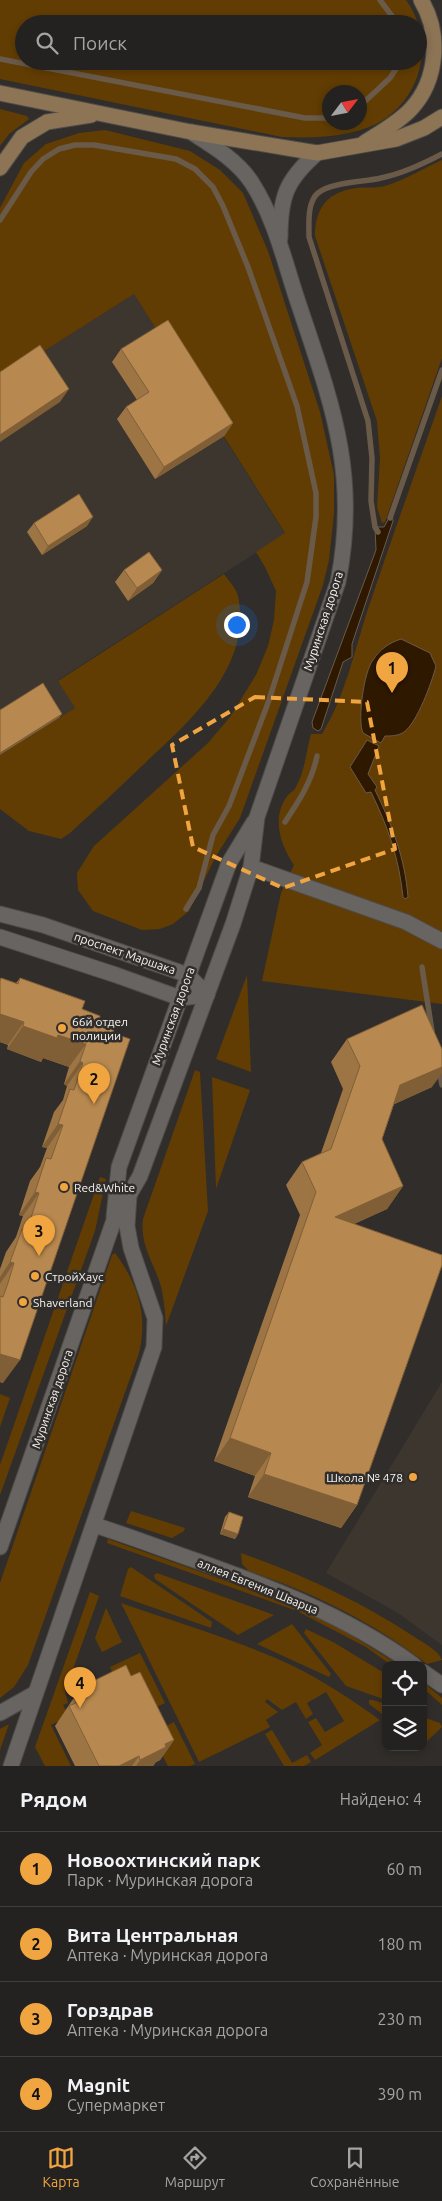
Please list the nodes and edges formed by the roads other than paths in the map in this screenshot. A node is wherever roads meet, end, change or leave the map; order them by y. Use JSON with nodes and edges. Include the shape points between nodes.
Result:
{"nodes":[{"id":1,"x":421,"y":0,"type":"edge"},
{"id":2,"x":0,"y":93,"type":"edge"},
{"id":3,"x":97,"y":114,"type":"junction"},
{"id":4,"x":442,"y":117,"type":"edge"},
{"id":5,"x":191,"y":132,"type":"junction"},
{"id":6,"x":356,"y":148,"type":"junction"},
{"id":7,"x":317,"y":153,"type":"junction"},
{"id":8,"x":0,"y":168,"type":"edge"},
{"id":9,"x":280,"y":247,"type":"junction"},
{"id":10,"x":257,"y":817,"type":"junction"},
{"id":11,"x":251,"y":867,"type":"junction"},
{"id":12,"x":0,"y":914,"type":"edge"},
{"id":13,"x":0,"y":937,"type":"edge"},
{"id":14,"x":442,"y":941,"type":"edge"},
{"id":15,"x":188,"y":975,"type":"junction"},
{"id":16,"x":207,"y":995,"type":"junction"},
{"id":17,"x":180,"y":998,"type":"junction"},
{"id":18,"x":129,"y":1196,"type":"junction"},
{"id":19,"x":114,"y":1223,"type":"junction"},
{"id":20,"x":94,"y":1525,"type":"junction"},
{"id":21,"x":0,"y":1547,"type":"edge"},
{"id":22,"x":409,"y":1661,"type":"edge"},
{"id":23,"x":427,"y":1675,"type":"edge"},
{"id":24,"x":442,"y":1685,"type":"edge"},
{"id":25,"x":34,"y":1694,"type":"junction"},
{"id":26,"x":0,"y":1713,"type":"edge"},
{"id":27,"x":10,"y":1766,"type":"edge"}],
"edges":[{"from":1,"to":6,"type":"main road","via":[[433,34],[434,59],[426,86],[411,109]]},
{"from":2,"to":3,"type":"main road"},
{"from":3,"to":5,"type":"main road"},
{"from":3,"to":8,"type":"main road","via":[[47,122],[22,137]]},
{"from":4,"to":6,"type":"main road","via":[[396,139]]},
{"from":5,"to":7,"type":"main road"},
{"from":5,"to":9,"type":"street","name":"Муринская дорога","via":[[236,164],[251,182]]},
{"from":6,"to":7,"type":"main road"},
{"from":7,"to":9,"type":"street","name":"Муринская дорога","via":[[300,168],[281,202]]},
{"from":9,"to":10,"type":"street","name":"Муринская дорога","via":[[337,425],[344,459],[347,518],[338,582]]},
{"from":10,"to":11,"type":"street","name":"Муринская дорога"},
{"from":10,"to":15,"type":"street","name":"Муринская дорога","via":[[229,863]]},
{"from":11,"to":14,"type":"street","via":[[406,922]]},
{"from":11,"to":16,"type":"street","name":"Муринская дорога"},
{"from":12,"to":15,"type":"street","name":"проспект Маршака","via":[[43,925]]},
{"from":13,"to":17,"type":"street","name":"проспект Маршака"},
{"from":15,"to":16,"type":"street","name":"проспект Маршака"},
{"from":15,"to":17,"type":"street","name":"Муринская дорога"},
{"from":16,"to":17,"type":"street","name":"проспект Маршака"},
{"from":16,"to":18,"type":"street","name":"Муринская дорога","via":[[140,1176]]},
{"from":17,"to":19,"type":"street","name":"Муринская дорога","via":[[119,1167]]},
{"from":18,"to":19,"type":"street","name":"Муринская дорога"},
{"from":18,"to":20,"type":"street","via":[[126,1226],[155,1318],[154,1347]]},
{"from":19,"to":21,"type":"street","name":"Муринская дорога"},
{"from":20,"to":22,"type":"street","name":"аллея Евгения Шварца","via":[[304,1602],[387,1645]]},
{"from":20,"to":25,"type":"street"},
{"from":23,"to":24,"type":"street"},
{"from":25,"to":26,"type":"street"},
{"from":25,"to":27,"type":"street"}]}
